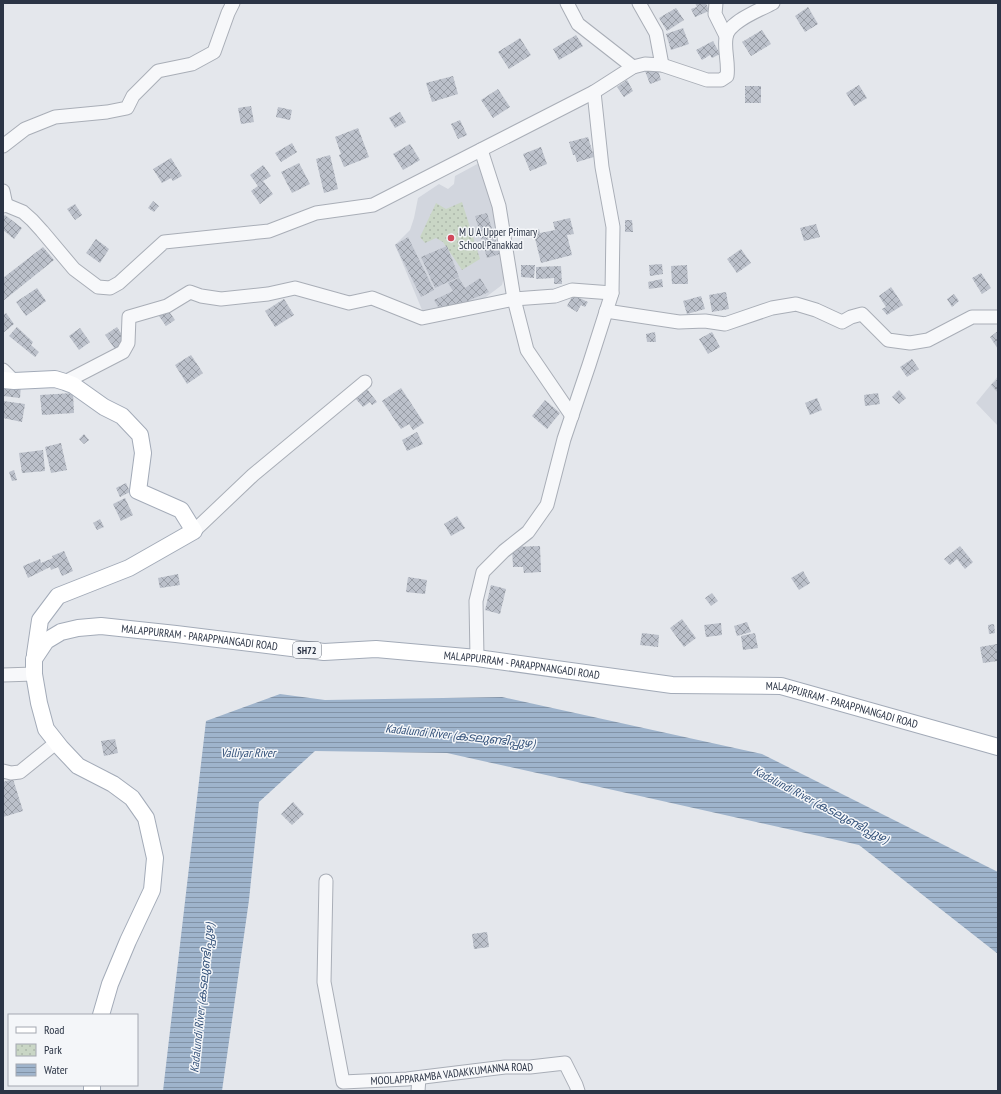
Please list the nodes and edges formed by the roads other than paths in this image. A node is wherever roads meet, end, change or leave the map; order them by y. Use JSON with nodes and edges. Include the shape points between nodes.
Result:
{"nodes":[{"id":1,"x":233,"y":3,"type":"edge"},
{"id":2,"x":567,"y":3,"type":"edge"},
{"id":3,"x":640,"y":3,"type":"edge"},
{"id":4,"x":716,"y":3,"type":"edge"},
{"id":5,"x":773,"y":3,"type":"edge"},
{"id":6,"x":726,"y":36,"type":"junction"},
{"id":7,"x":662,"y":65,"type":"junction"},
{"id":8,"x":633,"y":66,"type":"junction"},
{"id":9,"x":594,"y":92,"type":"junction"},
{"id":10,"x":3,"y":146,"type":"edge"},
{"id":11,"x":481,"y":150,"type":"junction"},
{"id":12,"x":3,"y":191,"type":"edge"},
{"id":13,"x":5,"y":206,"type":"edge"},
{"id":14,"x":612,"y":292,"type":"junction"},
{"id":15,"x":514,"y":300,"type":"junction"},
{"id":16,"x":606,"y":311,"type":"junction"},
{"id":17,"x":998,"y":317,"type":"edge"},
{"id":18,"x":3,"y":370,"type":"edge"},
{"id":19,"x":9,"y":381,"type":"edge"},
{"id":20,"x":66,"y":382,"type":"junction"},
{"id":21,"x":365,"y":382,"type":"dead end"},
{"id":22,"x":572,"y":416,"type":"junction"},
{"id":23,"x":194,"y":531,"type":"junction"},
{"id":24,"x":477,"y":658,"type":"junction"},
{"id":25,"x":34,"y":666,"type":"junction"},
{"id":26,"x":3,"y":675,"type":"edge"},
{"id":27,"x":56,"y":742,"type":"junction"},
{"id":28,"x":998,"y":747,"type":"edge"},
{"id":29,"x":3,"y":771,"type":"edge"},
{"id":30,"x":326,"y":881,"type":"dead end"},
{"id":31,"x":101,"y":1014,"type":"edge"},
{"id":32,"x":418,"y":1085,"type":"edge"},
{"id":33,"x":578,"y":1091,"type":"edge"}],
"edges":[{"from":1,"to":10,"type":"street","via":[[214,52],[192,64],[158,71],[133,96],[127,108],[55,117],[24,130]]},
{"from":2,"to":8,"type":"street","via":[[578,24]]},
{"from":3,"to":7,"type":"street","via":[[656,33]]},
{"from":4,"to":6,"type":"street","via":[[715,14]]},
{"from":5,"to":6,"type":"street","via":[[732,26]]},
{"from":6,"to":7,"type":"street","via":[[728,69],[727,76],[720,80],[707,80]]},
{"from":7,"to":8,"type":"street"},
{"from":8,"to":9,"type":"street"},
{"from":9,"to":11,"type":"street"},
{"from":9,"to":14,"type":"street","via":[[602,167],[613,227]]},
{"from":11,"to":13,"type":"street","via":[[373,205],[316,213],[269,231],[164,242],[120,283],[110,288],[98,287],[74,269],[32,220],[23,212]]},
{"from":11,"to":15,"type":"street","via":[[499,206]]},
{"from":12,"to":13,"type":"street"},
{"from":14,"to":15,"type":"street","via":[[572,290],[555,296]]},
{"from":14,"to":16,"type":"street"},
{"from":15,"to":20,"type":"street","via":[[422,318],[372,298],[349,303],[296,288],[221,299],[190,292],[167,306],[129,317],[128,343],[123,352]]},
{"from":15,"to":22,"type":"street","via":[[527,350]]},
{"from":16,"to":17,"type":"street","via":[[679,322],[705,321],[725,324],[772,308],[796,304],[842,322],[862,314],[888,340],[910,343],[928,340],[972,317]]},
{"from":16,"to":22,"type":"street"},
{"from":18,"to":19,"type":"street"},
{"from":19,"to":20,"type":"main road","via":[[56,379]]},
{"from":20,"to":23,"type":"main road","via":[[122,416],[140,435],[143,452],[138,491],[181,510]]},
{"from":21,"to":23,"type":"street","via":[[253,475]]},
{"from":22,"to":24,"type":"street","via":[[547,505],[528,532],[483,572],[476,602]]},
{"from":23,"to":25,"type":"main road","via":[[129,568],[58,596],[40,620]]},
{"from":24,"to":25,"type":"main road","name":"MALAPPURRAM - PARAPPNANGADI ROAD","number":"SH72","via":[[376,649],[324,652],[101,626],[61,632],[46,641]]},
{"from":24,"to":28,"type":"main road","name":"MALAPPURRAM - PARAPPNANGADI ROAD","number":"SH72","via":[[672,685],[781,686]]},
{"from":25,"to":26,"type":"street"},
{"from":25,"to":27,"type":"main road","via":[[39,703],[46,729]]},
{"from":27,"to":29,"type":"street","via":[[20,772]]},
{"from":27,"to":31,"type":"main road","via":[[78,766],[113,784],[132,798],[146,818],[155,858],[152,890],[110,984]]},
{"from":30,"to":32,"type":"street","name":"MOOLAPPARAMBA VADAKKUMANNA ROAD","via":[[324,982],[343,1082]]},
{"from":32,"to":33,"type":"street","name":"MOOLAPPARAMBA VADAKKUMANNA ROAD","via":[[506,1067],[565,1063]]}]}
